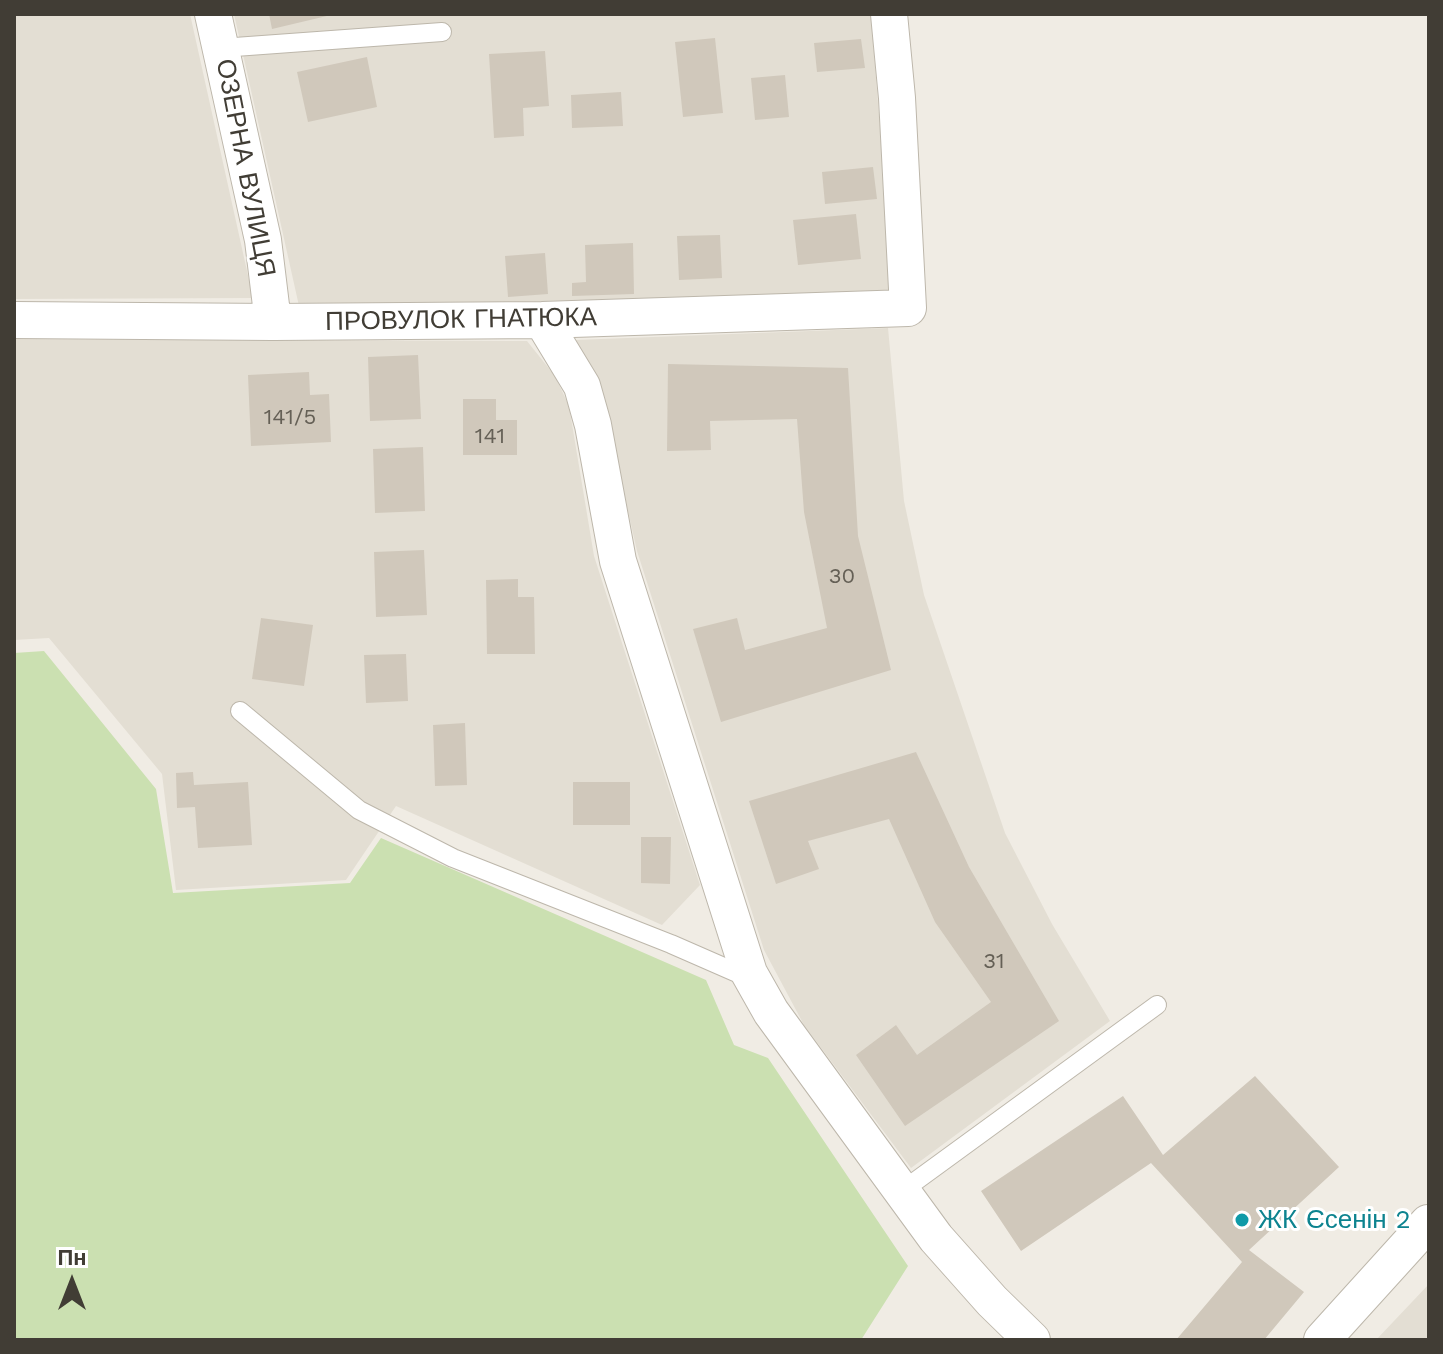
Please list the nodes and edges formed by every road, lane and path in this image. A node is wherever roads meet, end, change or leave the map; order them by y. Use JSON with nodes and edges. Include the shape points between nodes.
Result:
{"nodes":[{"id":1,"x":889,"y":14,"type":"edge"},
{"id":2,"x":217,"y":31,"type":"edge"},
{"id":3,"x":442,"y":32,"type":"dead end"},
{"id":4,"x":14,"y":320,"type":"edge"},
{"id":5,"x":542,"y":320,"type":"junction"},
{"id":6,"x":273,"y":322,"type":"junction"},
{"id":7,"x":240,"y":711,"type":"dead end"},
{"id":8,"x":749,"y":973,"type":"junction"},
{"id":9,"x":1157,"y":1005,"type":"dead end"},
{"id":10,"x":902,"y":1191,"type":"junction"},
{"id":11,"x":1428,"y":1223,"type":"edge"},
{"id":12,"x":1032,"y":1340,"type":"edge"},
{"id":13,"x":1322,"y":1340,"type":"edge"}],
"edges":[{"from":1,"to":5,"type":"street","name":"ПРОВУЛОК ГНАТЮКА","via":[[908,308]]},
{"from":2,"to":3,"type":"lane"},
{"from":2,"to":6,"type":"street","name":"ОЗЕРНА ВУЛИЦЯ","via":[[263,240]]},
{"from":4,"to":6,"type":"street","name":"ПРОВУЛОК ГНАТЮКА"},
{"from":5,"to":6,"type":"street","name":"ПРОВУЛОК ГНАТЮКА"},
{"from":5,"to":8,"type":"street","via":[[582,386],[618,561]]},
{"from":7,"to":8,"type":"lane","via":[[359,810],[453,858],[735,972]]},
{"from":8,"to":10,"type":"street","via":[[771,1012]]},
{"from":9,"to":10,"type":"lane"},
{"from":10,"to":12,"type":"street","via":[[936,1238]]},
{"from":11,"to":13,"type":"street"}]}
